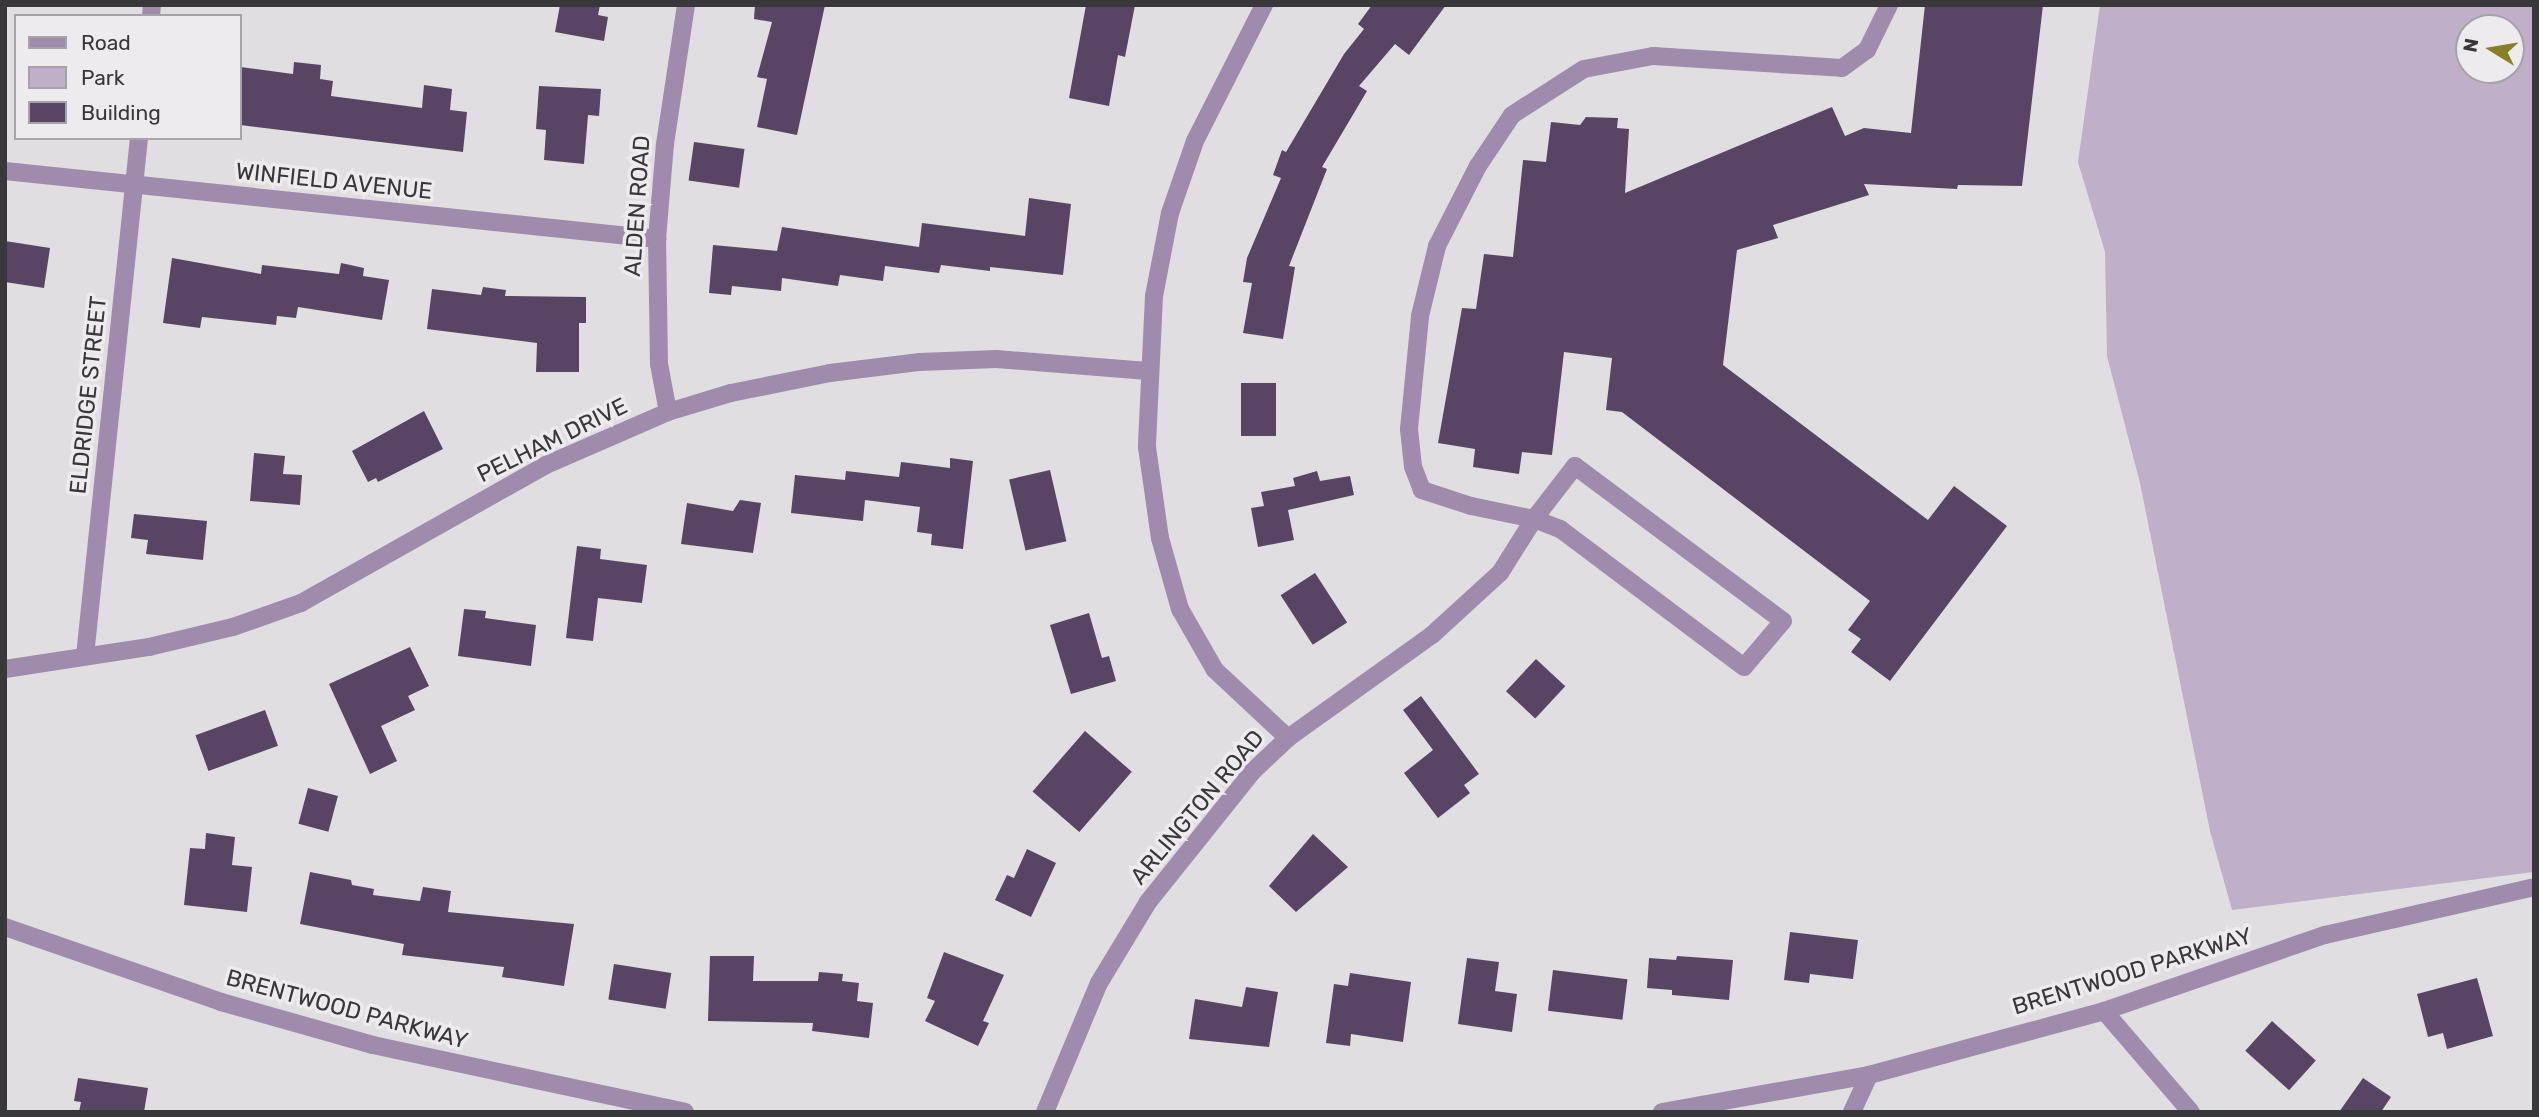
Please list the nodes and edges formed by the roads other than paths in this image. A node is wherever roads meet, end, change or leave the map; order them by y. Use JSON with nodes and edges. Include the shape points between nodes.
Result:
{"nodes":[{"id":1,"x":686,"y":5,"type":"edge"},
{"id":2,"x":1264,"y":5,"type":"edge"},
{"id":3,"x":1889,"y":5,"type":"edge"},
{"id":4,"x":139,"y":140,"type":"edge"},
{"id":5,"x":5,"y":171,"type":"edge"},
{"id":6,"x":135,"y":185,"type":"junction"},
{"id":7,"x":657,"y":239,"type":"junction"},
{"id":8,"x":1147,"y":371,"type":"junction"},
{"id":9,"x":668,"y":411,"type":"junction"},
{"id":10,"x":1534,"y":519,"type":"junction"},
{"id":11,"x":85,"y":656,"type":"junction"},
{"id":12,"x":5,"y":669,"type":"edge"},
{"id":13,"x":1288,"y":738,"type":"junction"},
{"id":14,"x":2534,"y":887,"type":"edge"},
{"id":15,"x":5,"y":927,"type":"edge"},
{"id":16,"x":2104,"y":1010,"type":"junction"},
{"id":17,"x":1869,"y":1075,"type":"junction"},
{"id":18,"x":685,"y":1112,"type":"edge"},
{"id":19,"x":1045,"y":1112,"type":"edge"},
{"id":20,"x":1662,"y":1112,"type":"edge"},
{"id":21,"x":1852,"y":1112,"type":"edge"},
{"id":22,"x":2191,"y":1112,"type":"edge"}],
"edges":[{"from":1,"to":7,"type":"street","name":"ALDEN ROAD","via":[[676,56]]},
{"from":2,"to":8,"type":"street","via":[[1195,141],[1170,213],[1154,296]]},
{"from":3,"to":10,"type":"street","via":[[1867,50],[1842,68],[1653,56],[1584,69],[1512,116],[1478,166],[1437,246],[1420,316],[1409,429],[1413,467],[1422,490]]},
{"from":4,"to":6,"type":"street","name":"ELDRIDGE STREET"},
{"from":5,"to":6,"type":"street","name":"WINFIELD AVENUE"},
{"from":6,"to":7,"type":"street","name":"WINFIELD AVENUE"},
{"from":6,"to":11,"type":"street","name":"ELDRIDGE STREET"},
{"from":7,"to":9,"type":"street","name":"ALDEN ROAD","via":[[659,364]]},
{"from":8,"to":9,"type":"street","name":"PELHAM DRIVE","via":[[996,359],[920,362],[830,373]]},
{"from":8,"to":13,"type":"street","via":[[1147,447],[1160,538],[1180,609],[1215,670]]},
{"from":9,"to":11,"type":"street","name":"PELHAM DRIVE","via":[[546,466],[301,603],[233,627]]},
{"from":10,"to":10,"type":"street","name":"ARLINGTON ROAD","via":[[1560,529],[1744,667],[1783,621],[1575,466]]},
{"from":10,"to":13,"type":"street","name":"ARLINGTON ROAD","via":[[1500,573],[1374,679]]},
{"from":11,"to":12,"type":"street","name":"PELHAM DRIVE"},
{"from":13,"to":19,"type":"street","name":"ARLINGTON ROAD","via":[[1253,771],[1147,902],[1099,984]]},
{"from":14,"to":16,"type":"street","name":"BRENTWOOD PARKWAY","via":[[2325,935]]},
{"from":15,"to":18,"type":"street","name":"BRENTWOOD PARKWAY","via":[[221,1002],[373,1045]]},
{"from":16,"to":17,"type":"street","name":"BRENTWOOD PARKWAY"},
{"from":16,"to":22,"type":"street"},
{"from":17,"to":20,"type":"street","name":"BRENTWOOD PARKWAY"},
{"from":17,"to":21,"type":"street"}]}
